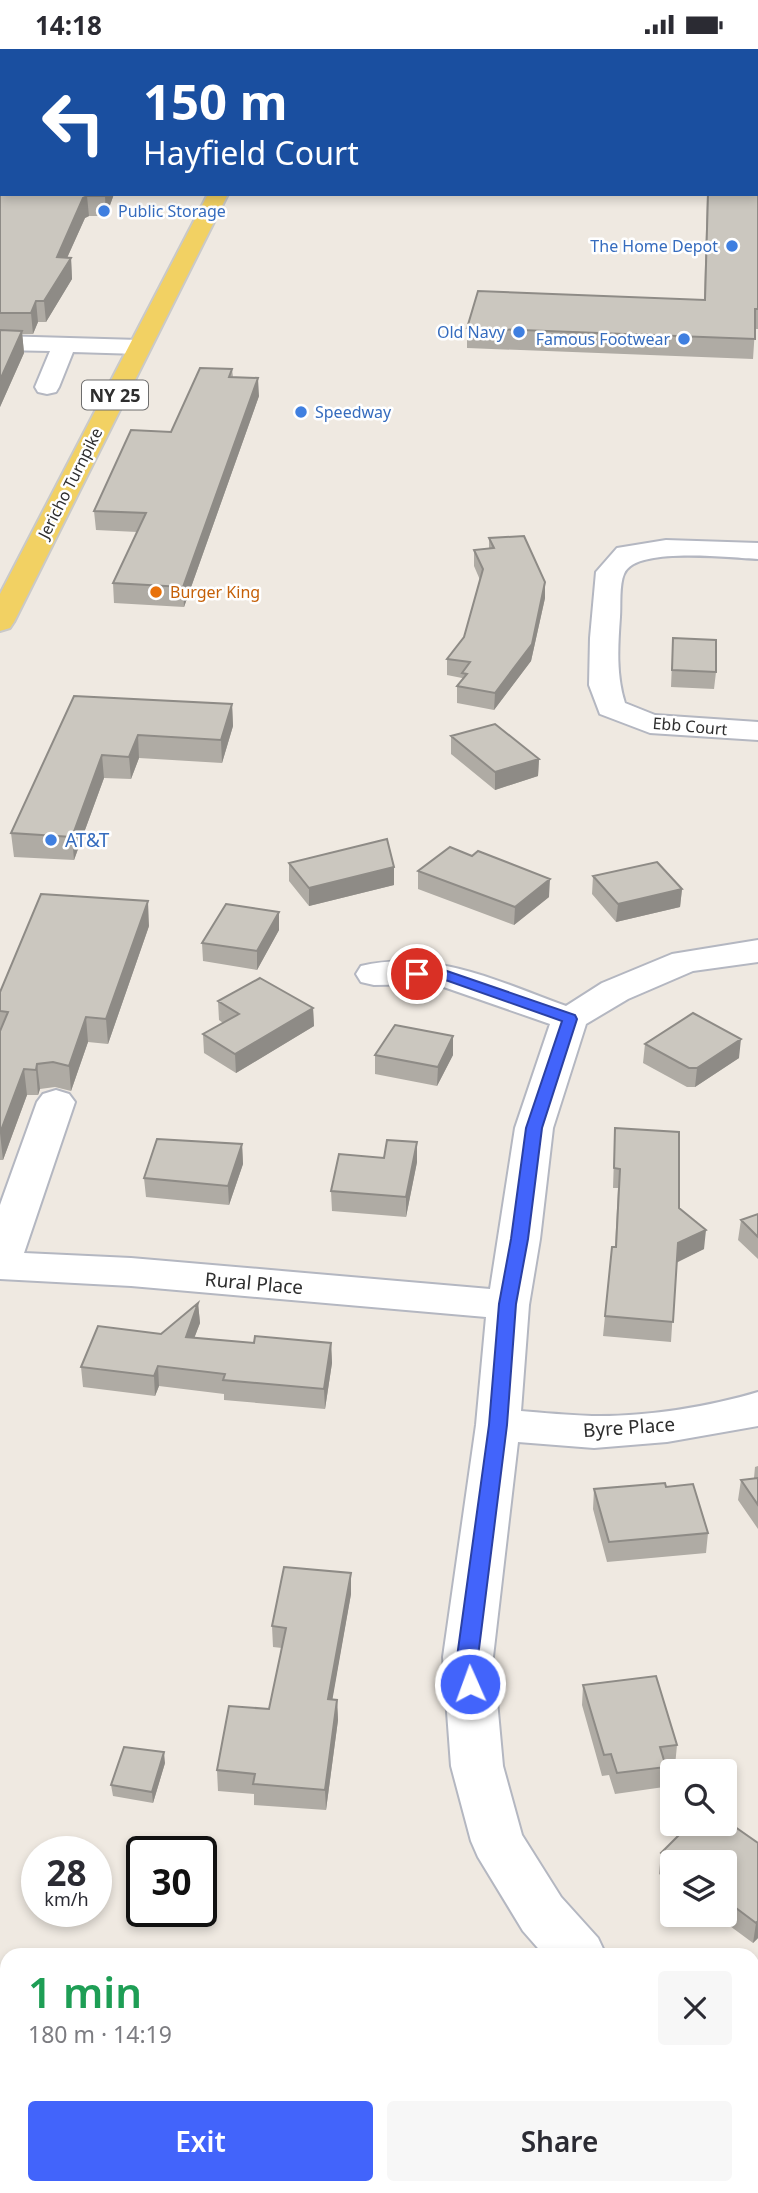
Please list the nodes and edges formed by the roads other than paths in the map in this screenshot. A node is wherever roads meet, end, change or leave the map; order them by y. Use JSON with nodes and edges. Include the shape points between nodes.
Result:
{"nodes":[{"id":1,"x":217,"y":196,"type":"edge"},
{"id":2,"x":0,"y":325,"type":"edge"},
{"id":3,"x":69,"y":336,"type":"junction"},
{"id":4,"x":0,"y":343,"type":"edge"},
{"id":5,"x":139,"y":347,"type":"junction"},
{"id":6,"x":47,"y":387,"type":"dead end"},
{"id":7,"x":758,"y":551,"type":"edge"},
{"id":8,"x":0,"y":622,"type":"edge"},
{"id":9,"x":758,"y":731,"type":"edge"},
{"id":10,"x":758,"y":951,"type":"edge"},
{"id":11,"x":374,"y":974,"type":"dead end"},
{"id":12,"x":570,"y":1019,"type":"junction"},
{"id":13,"x":56,"y":1102,"type":"dead end"},
{"id":14,"x":0,"y":1263,"type":"edge"},
{"id":15,"x":508,"y":1304,"type":"junction"},
{"id":16,"x":758,"y":1408,"type":"edge"},
{"id":17,"x":498,"y":1425,"type":"junction"},
{"id":18,"x":573,"y":1948,"type":"edge"}],
"edges":[{"from":1,"to":5,"type":"main road","name":"Jericho Turnpike","number":"NY 25"},
{"from":2,"to":3,"type":"street"},
{"from":3,"to":4,"type":"street"},
{"from":3,"to":5,"type":"street"},
{"from":3,"to":6,"type":"street"},
{"from":5,"to":8,"type":"main road","name":"Jericho Turnpike","number":"NY 25"},
{"from":7,"to":9,"type":"street","name":"Ebb Court","via":[[666,548],[627,554],[610,572],[604,638],[604,685],[611,708],[650,724]]},
{"from":10,"to":12,"type":"street","via":[[685,963],[615,991]]},
{"from":11,"to":12,"type":"street","via":[[439,973]]},
{"from":12,"to":15,"type":"street","via":[[534,1128]]},
{"from":13,"to":14,"type":"street"},
{"from":14,"to":15,"type":"street","name":"Rural Place"},
{"from":15,"to":17,"type":"street"},
{"from":16,"to":17,"type":"street","name":"Byre Place","via":[[743,1415],[680,1424],[594,1431]]},
{"from":17,"to":18,"type":"street","via":[[468,1657],[477,1766],[497,1841],[541,1914]]}]}
